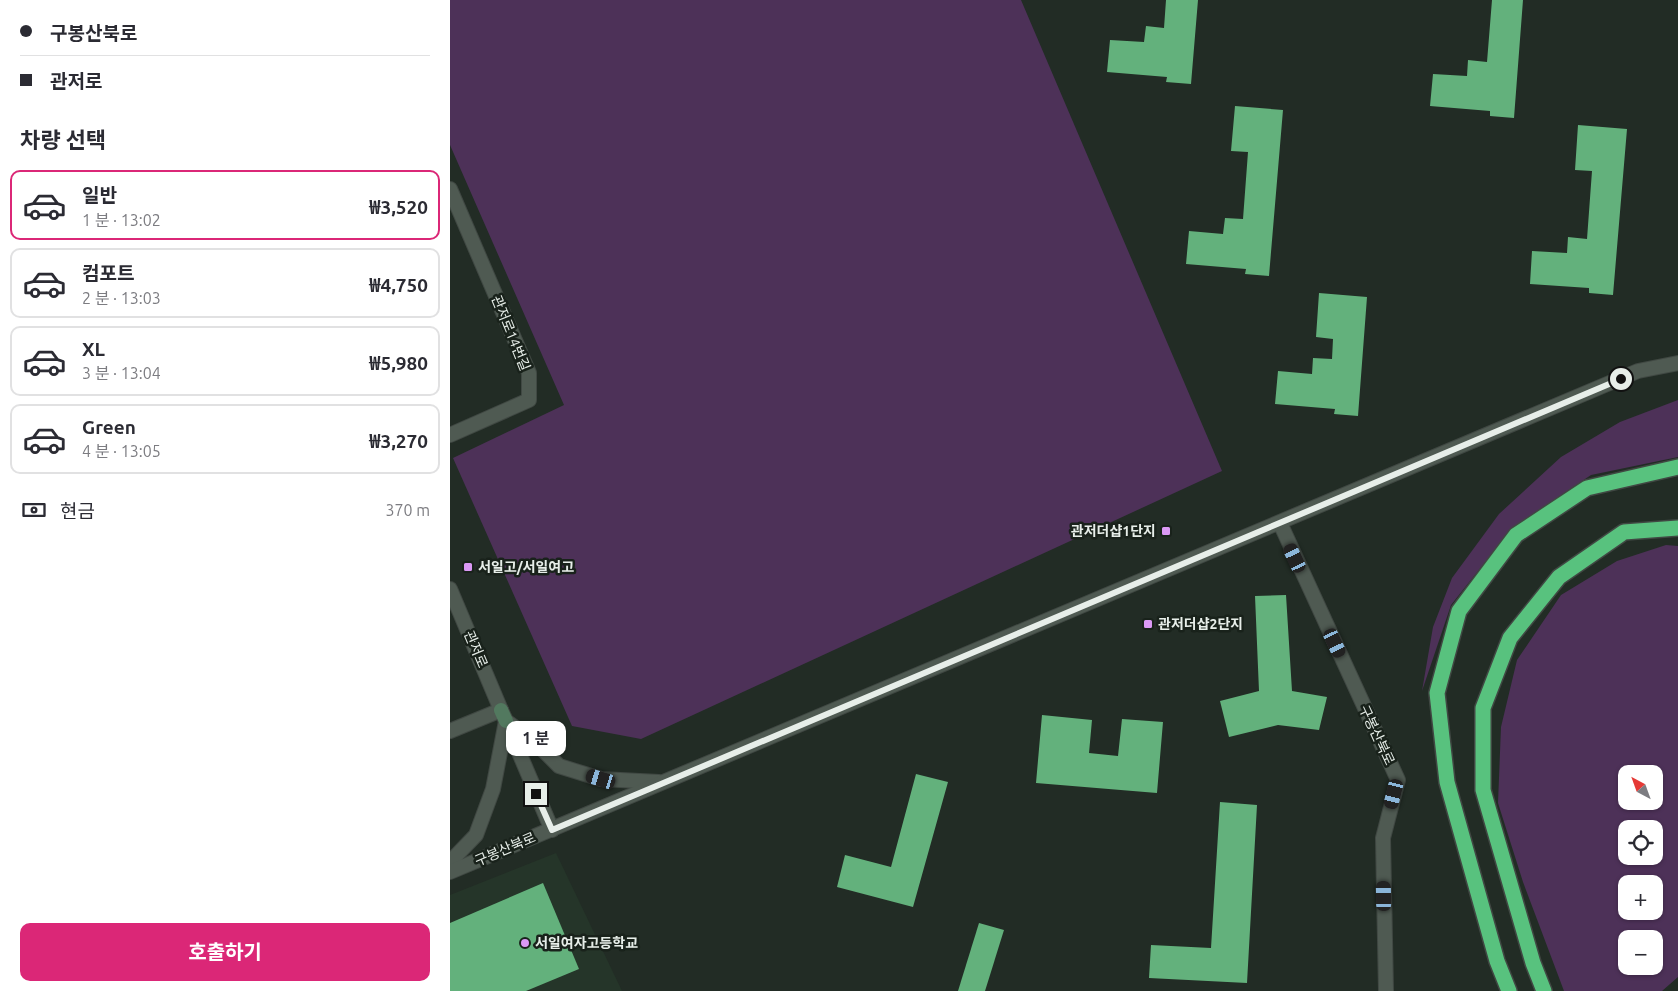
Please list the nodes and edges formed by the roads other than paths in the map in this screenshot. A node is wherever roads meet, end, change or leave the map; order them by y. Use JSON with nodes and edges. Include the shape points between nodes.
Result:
{"nodes":[{"id":1,"x":450,"y":189,"type":"edge"},
{"id":2,"x":1678,"y":363,"type":"edge"},
{"id":3,"x":450,"y":435,"type":"edge"},
{"id":4,"x":1678,"y":467,"type":"edge"},
{"id":5,"x":1280,"y":523,"type":"junction"},
{"id":6,"x":1678,"y":528,"type":"edge"},
{"id":7,"x":450,"y":589,"type":"edge"},
{"id":8,"x":504,"y":715,"type":"junction"},
{"id":9,"x":450,"y":732,"type":"edge"},
{"id":10,"x":664,"y":782,"type":"junction"},
{"id":11,"x":552,"y":830,"type":"junction"},
{"id":12,"x":450,"y":862,"type":"edge"},
{"id":13,"x":450,"y":872,"type":"edge"},
{"id":14,"x":1386,"y":991,"type":"edge"},
{"id":15,"x":1509,"y":991,"type":"edge"},
{"id":16,"x":1544,"y":991,"type":"edge"}],
"edges":[{"from":1,"to":3,"type":"street","name":"관저로14번길","via":[[529,373],[528,400]]},
{"from":2,"to":5,"type":"street","name":"구봉산북로","via":[[1638,371]]},
{"from":4,"to":15,"type":"highway","via":[[1586,488],[1516,535],[1459,611],[1437,693],[1447,782],[1497,961]]},
{"from":5,"to":10,"type":"street","name":"구봉산북로"},
{"from":5,"to":14,"type":"street","name":"구봉산북로","via":[[1398,780],[1383,838]]},
{"from":6,"to":16,"type":"highway","via":[[1624,532],[1559,577],[1510,638],[1483,708],[1483,790]]},
{"from":7,"to":8,"type":"street","name":"관저로"},
{"from":8,"to":9,"type":"street"},
{"from":8,"to":10,"type":"street","via":[[559,766],[601,779]]},
{"from":8,"to":11,"type":"street","name":"관저로"},
{"from":8,"to":12,"type":"street","via":[[493,789],[476,835]]},
{"from":10,"to":11,"type":"street","name":"구봉산북로"},
{"from":11,"to":13,"type":"street","name":"구봉산북로"}]}
